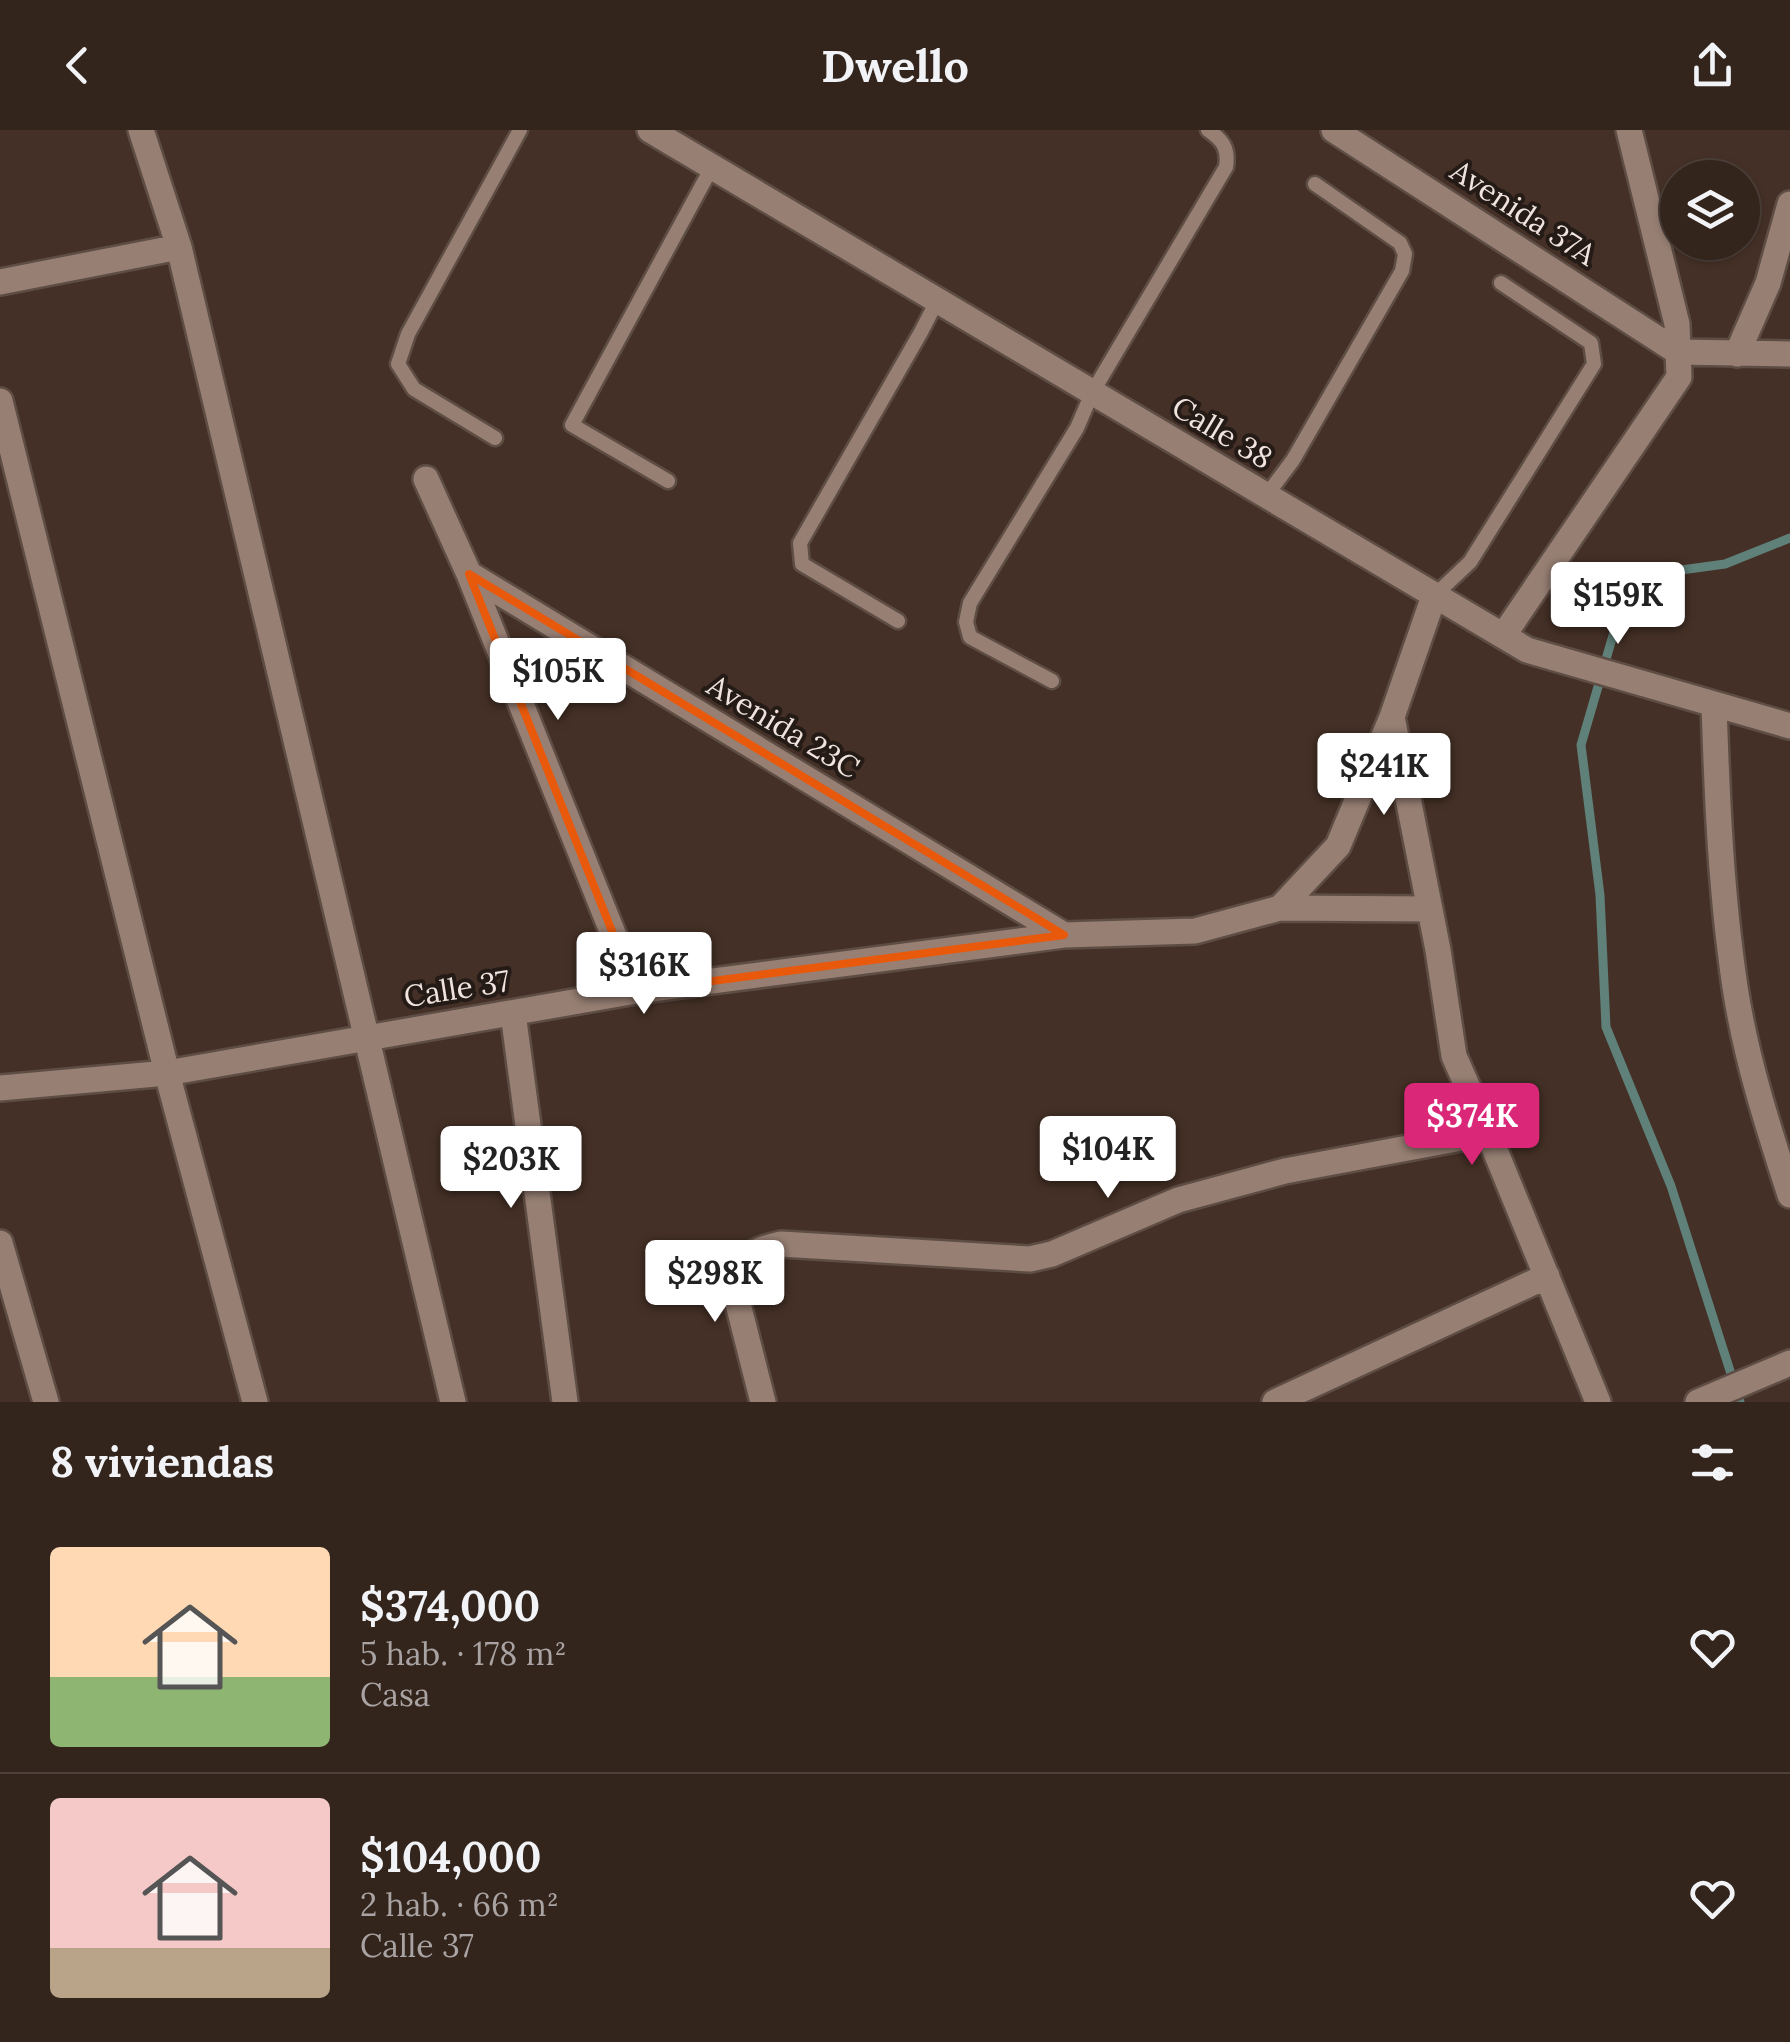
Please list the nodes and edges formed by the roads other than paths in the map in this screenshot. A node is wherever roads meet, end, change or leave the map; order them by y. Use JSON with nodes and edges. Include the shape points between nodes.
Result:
{"nodes":[{"id":1,"x":141,"y":130,"type":"edge"},
{"id":2,"x":520,"y":130,"type":"edge"},
{"id":3,"x":650,"y":130,"type":"edge"},
{"id":4,"x":1208,"y":130,"type":"edge"},
{"id":5,"x":1334,"y":130,"type":"edge"},
{"id":6,"x":1629,"y":130,"type":"edge"},
{"id":7,"x":712,"y":167,"type":"junction"},
{"id":8,"x":1315,"y":184,"type":"dead end"},
{"id":9,"x":1790,"y":204,"type":"edge"},
{"id":10,"x":179,"y":247,"type":"junction"},
{"id":11,"x":0,"y":282,"type":"edge"},
{"id":12,"x":1501,"y":283,"type":"dead end"},
{"id":13,"x":937,"y":301,"type":"junction"},
{"id":14,"x":1678,"y":352,"type":"junction"},
{"id":15,"x":1736,"y":354,"type":"junction"},
{"id":16,"x":1790,"y":354,"type":"edge"},
{"id":17,"x":1092,"y":393,"type":"junction"},
{"id":18,"x":0,"y":402,"type":"edge"},
{"id":19,"x":495,"y":438,"type":"dead end"},
{"id":20,"x":426,"y":479,"type":"dead end"},
{"id":21,"x":668,"y":481,"type":"dead end"},
{"id":22,"x":1266,"y":496,"type":"junction"},
{"id":23,"x":469,"y":574,"type":"junction"},
{"id":24,"x":1434,"y":596,"type":"junction"},
{"id":25,"x":898,"y":621,"type":"dead end"},
{"id":26,"x":1502,"y":636,"type":"junction"},
{"id":27,"x":1052,"y":682,"type":"dead end"},
{"id":28,"x":1714,"y":704,"type":"junction"},
{"id":29,"x":1392,"y":717,"type":"junction"},
{"id":30,"x":1790,"y":726,"type":"edge"},
{"id":31,"x":1280,"y":908,"type":"junction"},
{"id":32,"x":1430,"y":910,"type":"junction"},
{"id":33,"x":1064,"y":935,"type":"junction"},
{"id":34,"x":636,"y":991,"type":"junction"},
{"id":35,"x":513,"y":1013,"type":"junction"},
{"id":36,"x":365,"y":1036,"type":"junction"},
{"id":37,"x":167,"y":1073,"type":"junction"},
{"id":38,"x":0,"y":1088,"type":"edge"},
{"id":39,"x":1488,"y":1133,"type":"junction"},
{"id":40,"x":1790,"y":1196,"type":"edge"},
{"id":41,"x":0,"y":1243,"type":"edge"},
{"id":42,"x":1546,"y":1276,"type":"junction"},
{"id":43,"x":1789,"y":1364,"type":"edge"},
{"id":44,"x":46,"y":1402,"type":"edge"},
{"id":45,"x":255,"y":1402,"type":"edge"},
{"id":46,"x":453,"y":1402,"type":"edge"},
{"id":47,"x":565,"y":1402,"type":"edge"},
{"id":48,"x":763,"y":1402,"type":"edge"},
{"id":49,"x":1275,"y":1402,"type":"edge"},
{"id":50,"x":1598,"y":1402,"type":"edge"},
{"id":51,"x":1698,"y":1402,"type":"edge"}],
"edges":[{"from":1,"to":10,"type":"street"},
{"from":2,"to":19,"type":"lane","via":[[408,334],[398,364],[414,389]]},
{"from":3,"to":7,"type":"street","name":"Calle 38"},
{"from":4,"to":17,"type":"lane","via":[[1221,138],[1226,168]]},
{"from":5,"to":14,"type":"street","name":"Avenida 37A"},
{"from":6,"to":14,"type":"street","via":[[1677,324]]},
{"from":7,"to":13,"type":"street","name":"Calle 38"},
{"from":7,"to":21,"type":"lane","via":[[572,426]]},
{"from":8,"to":22,"type":"lane","via":[[1400,243],[1405,254],[1402,270],[1293,460]]},
{"from":9,"to":15,"type":"street","via":[[1768,283]]},
{"from":10,"to":11,"type":"street"},
{"from":10,"to":36,"type":"street"},
{"from":12,"to":24,"type":"lane","via":[[1590,342],[1594,364],[1470,562]]},
{"from":13,"to":17,"type":"street","name":"Calle 38"},
{"from":13,"to":25,"type":"lane","via":[[800,543],[802,564]]},
{"from":14,"to":15,"type":"street"},
{"from":14,"to":26,"type":"street","via":[[1678,377]]},
{"from":15,"to":16,"type":"street"},
{"from":17,"to":22,"type":"street","name":"Calle 38"},
{"from":17,"to":27,"type":"lane","via":[[970,604],[966,622],[970,638]]},
{"from":18,"to":37,"type":"street"},
{"from":20,"to":23,"type":"street"},
{"from":22,"to":24,"type":"street","name":"Calle 38"},
{"from":23,"to":33,"type":"street","name":"Avenida 23C"},
{"from":23,"to":34,"type":"street"},
{"from":24,"to":26,"type":"street","name":"Calle 38"},
{"from":24,"to":29,"type":"street"},
{"from":26,"to":28,"type":"street","name":"Calle 38","via":[[1527,650]]},
{"from":28,"to":30,"type":"street","name":"Calle 38"},
{"from":28,"to":40,"type":"street","via":[[1719,847],[1736,990],[1760,1104]]},
{"from":29,"to":31,"type":"street","via":[[1338,846]]},
{"from":29,"to":32,"type":"street"},
{"from":31,"to":32,"type":"street","name":"Calle 37"},
{"from":31,"to":33,"type":"street","name":"Calle 37","via":[[1196,931]]},
{"from":32,"to":39,"type":"street","via":[[1454,1056]]},
{"from":33,"to":34,"type":"street","name":"Calle 37"},
{"from":34,"to":35,"type":"street","name":"Calle 37"},
{"from":35,"to":36,"type":"street","name":"Calle 37"},
{"from":35,"to":47,"type":"street"},
{"from":36,"to":37,"type":"street","name":"Calle 37"},
{"from":36,"to":46,"type":"street"},
{"from":37,"to":38,"type":"street","name":"Calle 37"},
{"from":37,"to":45,"type":"street"},
{"from":39,"to":42,"type":"street"},
{"from":39,"to":48,"type":"street","via":[[1178,1200],[1030,1259],[781,1244],[758,1249],[736,1274],[735,1292]]},
{"from":41,"to":44,"type":"street"},
{"from":42,"to":49,"type":"street"},
{"from":42,"to":50,"type":"street"},
{"from":43,"to":51,"type":"street"}]}
